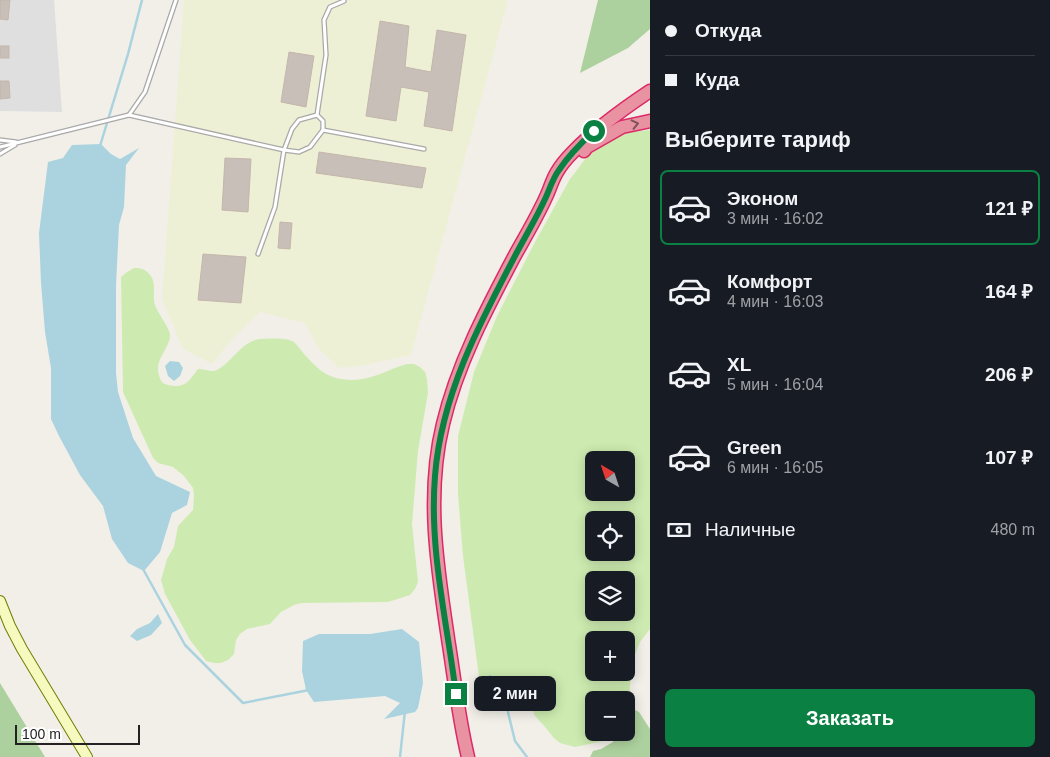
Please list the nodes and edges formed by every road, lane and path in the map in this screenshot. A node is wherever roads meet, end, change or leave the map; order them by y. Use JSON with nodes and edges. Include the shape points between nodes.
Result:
{"nodes":[{"id":1,"x":176,"y":0,"type":"edge"},
{"id":2,"x":344,"y":1,"type":"edge"},
{"id":3,"x":650,"y":91,"type":"edge"},
{"id":4,"x":129,"y":115,"type":"junction"},
{"id":5,"x":317,"y":115,"type":"junction"},
{"id":6,"x":650,"y":121,"type":"edge"},
{"id":7,"x":323,"y":130,"type":"junction"},
{"id":8,"x":0,"y":140,"type":"edge"},
{"id":9,"x":22,"y":142,"type":"junction"},
{"id":10,"x":0,"y":147,"type":"edge"},
{"id":11,"x":424,"y":149,"type":"dead end"},
{"id":12,"x":284,"y":150,"type":"junction"},
{"id":13,"x":0,"y":154,"type":"edge"},
{"id":14,"x":546,"y":198,"type":"junction"},
{"id":15,"x":258,"y":254,"type":"dead end"},
{"id":16,"x":0,"y":601,"type":"edge"},
{"id":17,"x":460,"y":724,"type":"junction"},
{"id":18,"x":86,"y":757,"type":"edge"},
{"id":19,"x":461,"y":757,"type":"edge"},
{"id":20,"x":468,"y":757,"type":"edge"}],
"edges":[{"from":1,"to":4,"type":"lane","via":[[145,92]]},
{"from":2,"to":5,"type":"lane","via":[[330,7],[324,20],[326,55]]},
{"from":3,"to":14,"type":"highway","via":[[578,147],[557,172]]},
{"from":4,"to":9,"type":"lane"},
{"from":4,"to":12,"type":"lane"},
{"from":5,"to":7,"type":"lane","via":[[323,121]]},
{"from":5,"to":12,"type":"lane","via":[[299,120]]},
{"from":14,"to":6,"type":"highway","one_way":true,"via":[[587,147],[622,127]]},
{"from":7,"to":11,"type":"lane"},
{"from":7,"to":12,"type":"lane","via":[[310,147],[299,152]]},
{"from":8,"to":9,"type":"lane"},
{"from":9,"to":10,"type":"lane"},
{"from":9,"to":13,"type":"lane"},
{"from":12,"to":15,"type":"lane","via":[[275,208]]},
{"from":14,"to":17,"type":"highway","via":[[468,351],[443,424],[438,451],[434,499],[436,554]]},
{"from":16,"to":18,"type":"main road","via":[[22,649]]},
{"from":17,"to":19,"type":"highway"},
{"from":17,"to":20,"type":"highway"}]}
